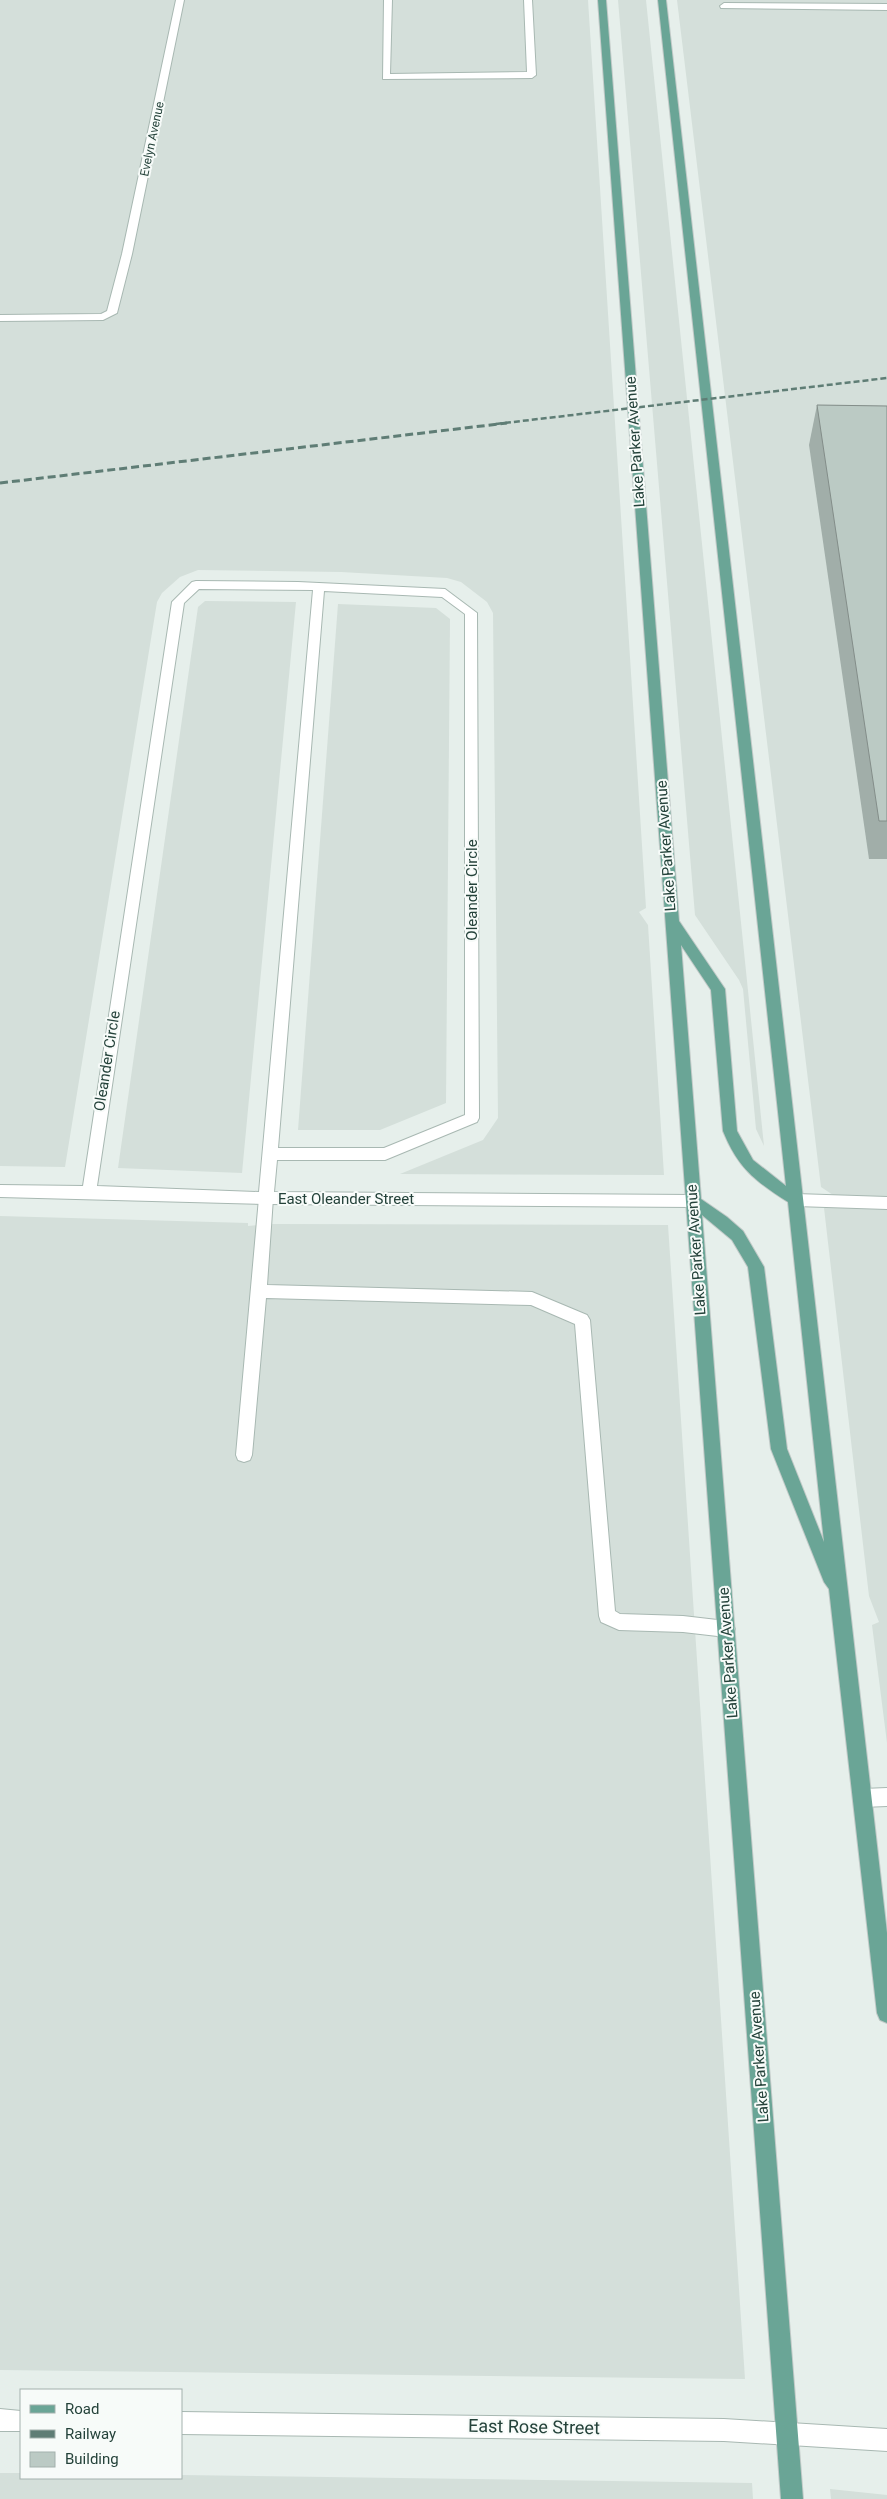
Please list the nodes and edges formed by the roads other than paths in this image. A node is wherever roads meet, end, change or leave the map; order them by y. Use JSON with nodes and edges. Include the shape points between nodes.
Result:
{"nodes":[{"id":1,"x":180,"y":0,"type":"edge"},
{"id":2,"x":388,"y":0,"type":"edge"},
{"id":3,"x":528,"y":0,"type":"edge"},
{"id":4,"x":602,"y":0,"type":"edge"},
{"id":5,"x":662,"y":0,"type":"edge"},
{"id":6,"x":724,"y":6,"type":"dead end"},
{"id":7,"x":887,"y":7,"type":"edge"},
{"id":8,"x":0,"y":318,"type":"edge"},
{"id":9,"x":319,"y":587,"type":"junction"},
{"id":10,"x":671,"y":920,"type":"junction"},
{"id":11,"x":270,"y":1154,"type":"junction"},
{"id":12,"x":0,"y":1191,"type":"edge"},
{"id":13,"x":89,"y":1192,"type":"junction"},
{"id":14,"x":266,"y":1198,"type":"junction"},
{"id":15,"x":796,"y":1200,"type":"junction"},
{"id":16,"x":692,"y":1201,"type":"junction"},
{"id":17,"x":887,"y":1203,"type":"edge"},
{"id":18,"x":258,"y":1291,"type":"junction"},
{"id":19,"x":244,"y":1455,"type":"dead end"},
{"id":20,"x":839,"y":1600,"type":"junction"},
{"id":21,"x":726,"y":1629,"type":"junction"},
{"id":22,"x":863,"y":1798,"type":"junction"},
{"id":23,"x":887,"y":1798,"type":"edge"},
{"id":24,"x":887,"y":2013,"type":"edge"},
{"id":25,"x":0,"y":2420,"type":"edge"},
{"id":26,"x":20,"y":2421,"type":"edge"},
{"id":27,"x":182,"y":2423,"type":"edge"},
{"id":28,"x":787,"y":2433,"type":"junction"},
{"id":29,"x":887,"y":2440,"type":"edge"},
{"id":30,"x":792,"y":2499,"type":"edge"}],
"edges":[{"from":1,"to":8,"type":"street","name":"Evelyn Avenue","via":[[112,313],[102,317]]},
{"from":2,"to":3,"type":"street","via":[[386,77],[532,75]]},
{"from":4,"to":10,"type":"main road","name":"Lake Parker Avenue"},
{"from":5,"to":15,"type":"main road"},
{"from":6,"to":7,"type":"street"},
{"from":9,"to":11,"type":"street"},
{"from":9,"to":11,"type":"street","name":"Oleander Circle","via":[[445,593],[472,613],[472,1118],[385,1154]]},
{"from":9,"to":13,"type":"street","name":"Oleander Circle","via":[[196,585],[178,602]]},
{"from":10,"to":15,"type":"main road","via":[[718,989],[730,1132],[737,1153],[754,1173]]},
{"from":10,"to":16,"type":"main road","name":"Lake Parker Avenue"},
{"from":11,"to":14,"type":"street"},
{"from":12,"to":13,"type":"street","name":"East Oleander Street"},
{"from":13,"to":14,"type":"street","name":"East Oleander Street"},
{"from":14,"to":16,"type":"street","name":"East Oleander Street"},
{"from":14,"to":18,"type":"street"},
{"from":15,"to":17,"type":"street"},
{"from":15,"to":20,"type":"main road"},
{"from":16,"to":20,"type":"main road","via":[[734,1230],[748,1247],[756,1267],[778,1448]]},
{"from":16,"to":21,"type":"main road","name":"Lake Parker Avenue"},
{"from":18,"to":19,"type":"street"},
{"from":18,"to":21,"type":"street","via":[[532,1299],[582,1320],[607,1616],[619,1622]]},
{"from":20,"to":22,"type":"main road"},
{"from":21,"to":28,"type":"main road","name":"Lake Parker Avenue"},
{"from":22,"to":23,"type":"street"},
{"from":22,"to":24,"type":"main road"},
{"from":25,"to":26,"type":"street"},
{"from":27,"to":28,"type":"street","name":"East Rose Street"},
{"from":28,"to":29,"type":"street","name":"East Rose Street"},
{"from":28,"to":30,"type":"main road","name":"Lake Parker Avenue"}]}
